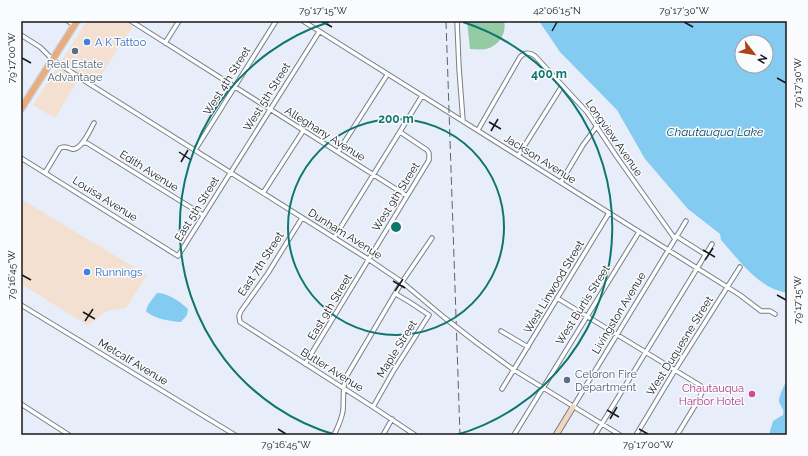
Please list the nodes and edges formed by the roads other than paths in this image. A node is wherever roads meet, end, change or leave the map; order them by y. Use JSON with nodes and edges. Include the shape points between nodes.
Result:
{"nodes":[{"id":1,"x":68,"y":21,"type":"edge"},
{"id":2,"x":131,"y":21,"type":"edge"},
{"id":3,"x":179,"y":21,"type":"edge"},
{"id":4,"x":276,"y":21,"type":"edge"},
{"id":5,"x":303,"y":21,"type":"edge"},
{"id":6,"x":457,"y":21,"type":"edge"},
{"id":7,"x":76,"y":23,"type":"edge"},
{"id":8,"x":319,"y":32,"type":"junction"},
{"id":9,"x":21,"y":35,"type":"edge"},
{"id":10,"x":165,"y":43,"type":"junction"},
{"id":11,"x":53,"y":60,"type":"junction"},
{"id":12,"x":388,"y":75,"type":"junction"},
{"id":13,"x":234,"y":86,"type":"junction"},
{"id":14,"x":562,"y":86,"type":"junction"},
{"id":15,"x":422,"y":96,"type":"junction"},
{"id":16,"x":23,"y":102,"type":"edge"},
{"id":17,"x":21,"y":109,"type":"edge"},
{"id":18,"x":270,"y":109,"type":"junction"},
{"id":19,"x":463,"y":121,"type":"junction"},
{"id":20,"x":94,"y":123,"type":"dead end"},
{"id":21,"x":597,"y":126,"type":"junction"},
{"id":22,"x":478,"y":130,"type":"junction"},
{"id":23,"x":303,"y":131,"type":"junction"},
{"id":24,"x":400,"y":132,"type":"junction"},
{"id":25,"x":84,"y":143,"type":"junction"},
{"id":26,"x":195,"y":150,"type":"junction"},
{"id":27,"x":338,"y":152,"type":"junction"},
{"id":28,"x":518,"y":156,"type":"junction"},
{"id":29,"x":21,"y":158,"type":"edge"},
{"id":30,"x":231,"y":172,"type":"junction"},
{"id":31,"x":45,"y":173,"type":"junction"},
{"id":32,"x":373,"y":175,"type":"junction"},
{"id":33,"x":561,"y":182,"type":"junction"},
{"id":34,"x":263,"y":193,"type":"junction"},
{"id":35,"x":407,"y":196,"type":"junction"},
{"id":36,"x":609,"y":213,"type":"junction"},
{"id":37,"x":203,"y":215,"type":"junction"},
{"id":38,"x":302,"y":218,"type":"junction"},
{"id":39,"x":686,"y":221,"type":"dead end"},
{"id":40,"x":639,"y":232,"type":"junction"},
{"id":41,"x":334,"y":238,"type":"junction"},
{"id":42,"x":432,"y":238,"type":"dead end"},
{"id":43,"x":675,"y":238,"type":"junction"},
{"id":44,"x":712,"y":244,"type":"dead end"},
{"id":45,"x":669,"y":250,"type":"junction"},
{"id":46,"x":706,"y":255,"type":"junction"},
{"id":47,"x":178,"y":256,"type":"joint"},
{"id":48,"x":368,"y":259,"type":"junction"},
{"id":49,"x":740,"y":267,"type":"dead end"},
{"id":50,"x":697,"y":268,"type":"junction"},
{"id":51,"x":402,"y":282,"type":"junction"},
{"id":52,"x":727,"y":287,"type":"junction"},
{"id":53,"x":396,"y":294,"type":"junction"},
{"id":54,"x":557,"y":298,"type":"junction"},
{"id":55,"x":21,"y":305,"type":"edge"},
{"id":56,"x":775,"y":314,"type":"dead end"},
{"id":57,"x":587,"y":316,"type":"junction"},
{"id":58,"x":239,"y":321,"type":"joint"},
{"id":59,"x":501,"y":331,"type":"dead end"},
{"id":60,"x":618,"y":335,"type":"junction"},
{"id":61,"x":528,"y":347,"type":"junction"},
{"id":62,"x":646,"y":352,"type":"junction"},
{"id":63,"x":306,"y":364,"type":"junction"},
{"id":64,"x":514,"y":370,"type":"junction"},
{"id":65,"x":675,"y":370,"type":"junction"},
{"id":66,"x":344,"y":388,"type":"junction"},
{"id":67,"x":543,"y":388,"type":"junction"},
{"id":68,"x":502,"y":389,"type":"dead end"},
{"id":69,"x":21,"y":404,"type":"edge"},
{"id":70,"x":373,"y":407,"type":"junction"},
{"id":71,"x":573,"y":407,"type":"junction"},
{"id":72,"x":392,"y":420,"type":"junction"},
{"id":73,"x":602,"y":424,"type":"junction"},
{"id":74,"x":70,"y":435,"type":"edge"},
{"id":75,"x":235,"y":435,"type":"edge"},
{"id":76,"x":334,"y":435,"type":"edge"},
{"id":77,"x":383,"y":435,"type":"edge"},
{"id":78,"x":415,"y":435,"type":"edge"},
{"id":79,"x":514,"y":435,"type":"edge"},
{"id":80,"x":556,"y":435,"type":"edge"},
{"id":81,"x":595,"y":435,"type":"edge"},
{"id":82,"x":620,"y":435,"type":"edge"},
{"id":83,"x":636,"y":435,"type":"edge"},
{"id":84,"x":677,"y":435,"type":"edge"}],
"edges":[{"from":1,"to":7,"type":"street"},
{"from":2,"to":10,"type":"street","name":"Alleghany Avenue"},
{"from":3,"to":10,"type":"street"},
{"from":4,"to":13,"type":"street","name":"West 4th Street"},
{"from":5,"to":8,"type":"street","name":"Jackson Avenue"},
{"from":6,"to":19,"type":"street"},
{"from":7,"to":11,"type":"main road"},
{"from":8,"to":12,"type":"street","name":"Jackson Avenue"},
{"from":8,"to":18,"type":"street","name":"West 5th Street"},
{"from":9,"to":11,"type":"street","name":"Dunham Avenue","via":[[40,47]]},
{"from":10,"to":13,"type":"street","name":"Alleghany Avenue"},
{"from":11,"to":16,"type":"main road"},
{"from":11,"to":26,"type":"street","name":"Dunham Avenue"},
{"from":12,"to":15,"type":"street","name":"Jackson Avenue"},
{"from":12,"to":27,"type":"street"},
{"from":13,"to":18,"type":"street","name":"Alleghany Avenue"},
{"from":13,"to":26,"type":"street","name":"West 4th Street"},
{"from":14,"to":21,"type":"street","name":"Longview Avenue"},
{"from":14,"to":22,"type":"street","name":"Longview Avenue","via":[[532,54],[526,53],[520,57]]},
{"from":14,"to":28,"type":"street"},
{"from":15,"to":19,"type":"street","name":"Jackson Avenue"},
{"from":15,"to":24,"type":"street"},
{"from":16,"to":17,"type":"main road"},
{"from":18,"to":23,"type":"street","name":"Alleghany Avenue"},
{"from":18,"to":30,"type":"street","name":"West 5th Street"},
{"from":19,"to":22,"type":"street","name":"Jackson Avenue"},
{"from":20,"to":25,"type":"street"},
{"from":21,"to":33,"type":"street"},
{"from":21,"to":43,"type":"street","name":"Longview Avenue"},
{"from":22,"to":28,"type":"street","name":"Jackson Avenue"},
{"from":23,"to":27,"type":"street","name":"Alleghany Avenue"},
{"from":23,"to":34,"type":"street"},
{"from":24,"to":32,"type":"street"},
{"from":24,"to":35,"type":"street","name":"West 9th Street","via":[[427,150],[430,156]]},
{"from":25,"to":31,"type":"street","via":[[78,149],[60,148]]},
{"from":25,"to":37,"type":"street","name":"Edith Avenue"},
{"from":26,"to":30,"type":"street","name":"Dunham Avenue"},
{"from":27,"to":32,"type":"street","name":"Alleghany Avenue"},
{"from":28,"to":33,"type":"street","name":"Jackson Avenue"},
{"from":29,"to":31,"type":"street","name":"Louisa Avenue"},
{"from":30,"to":34,"type":"street","name":"Dunham Avenue"},
{"from":30,"to":37,"type":"street","name":"East 5th Street"},
{"from":31,"to":47,"type":"street","name":"Louisa Avenue"},
{"from":32,"to":35,"type":"street","name":"Alleghany Avenue"},
{"from":32,"to":41,"type":"street"},
{"from":33,"to":36,"type":"street","name":"Jackson Avenue"},
{"from":34,"to":38,"type":"street","name":"Dunham Avenue"},
{"from":35,"to":48,"type":"street","name":"West 9th Street"},
{"from":36,"to":40,"type":"street","name":"Jackson Avenue"},
{"from":36,"to":54,"type":"street","name":"West Linwood Street"},
{"from":37,"to":47,"type":"street","name":"East 5th Street"},
{"from":38,"to":41,"type":"street","name":"Dunham Avenue"},
{"from":38,"to":58,"type":"street","name":"East 7th Street","via":[[241,311]]},
{"from":39,"to":43,"type":"street","name":"Livingston Avenue"},
{"from":40,"to":45,"type":"street","name":"Jackson Avenue"},
{"from":40,"to":57,"type":"street","name":"West Burtis Street"},
{"from":41,"to":48,"type":"street","name":"Dunham Avenue"},
{"from":42,"to":51,"type":"street"},
{"from":43,"to":45,"type":"street","name":"Livingston Avenue"},
{"from":43,"to":46,"type":"street"},
{"from":44,"to":46,"type":"street"},
{"from":45,"to":50,"type":"street","name":"Jackson Avenue"},
{"from":45,"to":60,"type":"street","name":"Livingston Avenue"},
{"from":46,"to":50,"type":"street"},
{"from":48,"to":51,"type":"street","name":"Dunham Avenue"},
{"from":48,"to":63,"type":"street","name":"East 9th Street"},
{"from":49,"to":52,"type":"street","name":"West Duquesne Street"},
{"from":50,"to":52,"type":"street","name":"Jackson Avenue"},
{"from":50,"to":62,"type":"street"},
{"from":51,"to":53,"type":"street"},
{"from":51,"to":64,"type":"street","name":"Dunham Avenue","bridge":true},
{"from":52,"to":56,"type":"street","name":"Jackson Avenue","via":[[761,311]]},
{"from":52,"to":65,"type":"street","name":"West Duquesne Street"},
{"from":53,"to":66,"type":"street","via":[[346,377]]},
{"from":53,"to":70,"type":"street","name":"Maple Street","via":[[429,315]]},
{"from":54,"to":57,"type":"street"},
{"from":54,"to":61,"type":"street","name":"West Linwood Street"},
{"from":55,"to":75,"type":"street","name":"Metcalf Avenue"},
{"from":57,"to":60,"type":"street"},
{"from":57,"to":67,"type":"street","name":"West Burtis Street"},
{"from":58,"to":63,"type":"street","name":"Butler Avenue"},
{"from":59,"to":61,"type":"street"},
{"from":60,"to":62,"type":"street"},
{"from":60,"to":71,"type":"street","name":"Livingston Avenue"},
{"from":61,"to":64,"type":"street","name":"West Linwood Street"},
{"from":62,"to":65,"type":"street"},
{"from":62,"to":73,"type":"street"},
{"from":63,"to":66,"type":"street","name":"Butler Avenue"},
{"from":64,"to":67,"type":"street","name":"Dunham Avenue"},
{"from":64,"to":68,"type":"street","name":"West Linwood Street"},
{"from":65,"to":83,"type":"street","name":"West Duquesne Street"},
{"from":65,"to":84,"type":"street","via":[[702,388],[699,399]]},
{"from":66,"to":70,"type":"street","name":"Butler Avenue"},
{"from":66,"to":76,"type":"street","via":[[343,412]]},
{"from":67,"to":71,"type":"street","name":"Dunham Avenue"},
{"from":67,"to":79,"type":"street","name":"West Burtis Street"},
{"from":69,"to":74,"type":"street"},
{"from":70,"to":72,"type":"street","name":"Butler Avenue"},
{"from":71,"to":73,"type":"street","name":"Dunham Avenue"},
{"from":71,"to":80,"type":"street","name":"Livingston Avenue"},
{"from":72,"to":77,"type":"street"},
{"from":72,"to":78,"type":"street","name":"Butler Avenue"},
{"from":73,"to":81,"type":"street"},
{"from":73,"to":82,"type":"street","name":"Dunham Avenue"}]}
